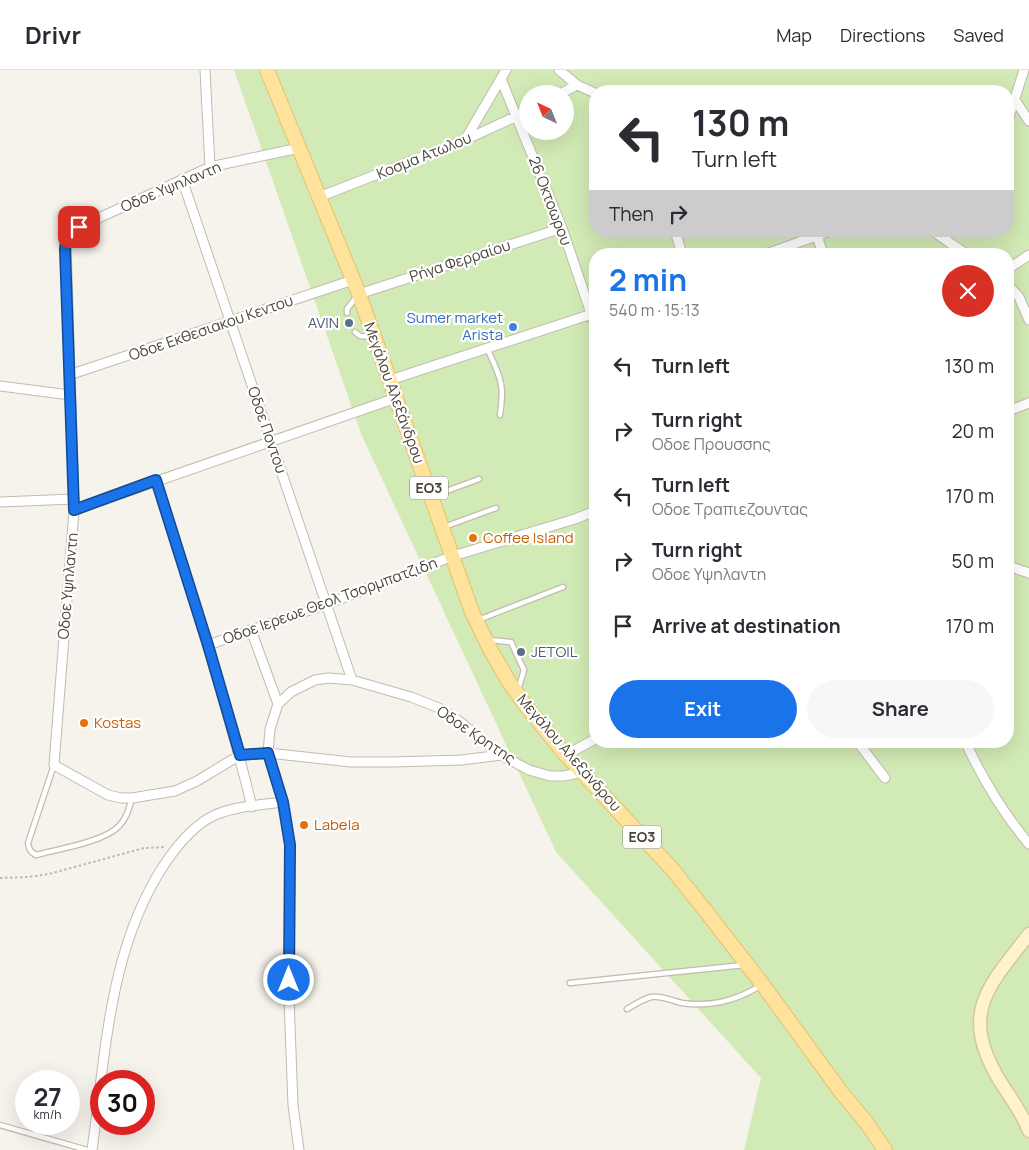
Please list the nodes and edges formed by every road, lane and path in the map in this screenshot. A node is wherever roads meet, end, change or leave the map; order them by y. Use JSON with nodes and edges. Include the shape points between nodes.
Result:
{"nodes":[{"id":1,"x":205,"y":70,"type":"edge"},
{"id":2,"x":267,"y":70,"type":"edge"},
{"id":3,"x":506,"y":70,"type":"edge"},
{"id":4,"x":559,"y":70,"type":"edge"},
{"id":5,"x":1024,"y":70,"type":"edge"},
{"id":6,"x":501,"y":79,"type":"junction"},
{"id":7,"x":577,"y":85,"type":"junction"},
{"id":8,"x":574,"y":87,"type":"edge"},
{"id":9,"x":589,"y":90,"type":"edge"},
{"id":10,"x":1015,"y":100,"type":"junction"},
{"id":11,"x":1014,"y":103,"type":"edge"},
{"id":12,"x":517,"y":116,"type":"junction"},
{"id":13,"x":1029,"y":121,"type":"edge"},
{"id":14,"x":465,"y":140,"type":"junction"},
{"id":15,"x":299,"y":148,"type":"junction"},
{"id":16,"x":210,"y":167,"type":"junction"},
{"id":17,"x":182,"y":179,"type":"junction"},
{"id":18,"x":319,"y":197,"type":"junction"},
{"id":19,"x":562,"y":228,"type":"junction"},
{"id":20,"x":814,"y":237,"type":"edge"},
{"id":21,"x":944,"y":237,"type":"edge"},
{"id":22,"x":783,"y":248,"type":"edge"},
{"id":23,"x":958,"y":248,"type":"edge"},
{"id":24,"x":1029,"y":255,"type":"edge"},
{"id":25,"x":1014,"y":265,"type":"edge"},
{"id":26,"x":353,"y":280,"type":"junction"},
{"id":27,"x":1014,"y":292,"type":"edge"},
{"id":28,"x":359,"y":294,"type":"junction"},
{"id":29,"x":589,"y":303,"type":"edge"},
{"id":30,"x":347,"y":313,"type":"dead end"},
{"id":31,"x":589,"y":315,"type":"edge"},
{"id":32,"x":1029,"y":320,"type":"edge"},
{"id":33,"x":230,"y":321,"type":"junction"},
{"id":34,"x":355,"y":332,"type":"dead end"},
{"id":35,"x":374,"y":337,"type":"junction"},
{"id":36,"x":488,"y":348,"type":"junction"},
{"id":37,"x":69,"y":375,"type":"junction"},
{"id":38,"x":390,"y":380,"type":"junction"},
{"id":39,"x":0,"y":386,"type":"edge"},
{"id":40,"x":70,"y":396,"type":"junction"},
{"id":41,"x":396,"y":398,"type":"junction"},
{"id":42,"x":1029,"y":403,"type":"edge"},
{"id":43,"x":1014,"y":408,"type":"edge"},
{"id":44,"x":500,"y":415,"type":"dead end"},
{"id":45,"x":271,"y":440,"type":"junction"},
{"id":46,"x":479,"y":479,"type":"dead end"},
{"id":47,"x":156,"y":480,"type":"junction"},
{"id":48,"x":432,"y":497,"type":"junction"},
{"id":49,"x":74,"y":499,"type":"junction"},
{"id":50,"x":0,"y":502,"type":"edge"},
{"id":51,"x":496,"y":508,"type":"dead end"},
{"id":52,"x":74,"y":510,"type":"junction"},
{"id":53,"x":589,"y":514,"type":"edge"},
{"id":54,"x":443,"y":528,"type":"junction"},
{"id":55,"x":453,"y":556,"type":"junction"},
{"id":56,"x":1014,"y":568,"type":"edge"},
{"id":57,"x":1029,"y":573,"type":"edge"},
{"id":58,"x":563,"y":587,"type":"dead end"},
{"id":59,"x":327,"y":604,"type":"junction"},
{"id":60,"x":477,"y":621,"type":"junction"},
{"id":61,"x":251,"y":630,"type":"junction"},
{"id":62,"x":486,"y":639,"type":"junction"},
{"id":63,"x":208,"y":645,"type":"junction"},
{"id":64,"x":352,"y":680,"type":"junction"},
{"id":65,"x":517,"y":693,"type":"junction"},
{"id":66,"x":278,"y":704,"type":"junction"},
{"id":67,"x":589,"y":742,"type":"edge"},
{"id":68,"x":862,"y":748,"type":"edge"},
{"id":69,"x":968,"y":748,"type":"edge"},
{"id":70,"x":268,"y":753,"type":"junction"},
{"id":71,"x":240,"y":755,"type":"junction"},
{"id":72,"x":501,"y":755,"type":"junction"},
{"id":73,"x":566,"y":755,"type":"junction"},
{"id":74,"x":54,"y":765,"type":"junction"},
{"id":75,"x":583,"y":772,"type":"junction"},
{"id":76,"x":885,"y":778,"type":"dead end"},
{"id":77,"x":132,"y":798,"type":"junction"},
{"id":78,"x":283,"y":802,"type":"junction"},
{"id":79,"x":252,"y":807,"type":"junction"},
{"id":80,"x":1029,"y":844,"type":"edge"},
{"id":81,"x":177,"y":846,"type":"junction"},
{"id":82,"x":0,"y":878,"type":"edge"},
{"id":83,"x":1029,"y":934,"type":"edge"},
{"id":84,"x":748,"y":965,"type":"junction"},
{"id":85,"x":570,"y":983,"type":"dead end"},
{"id":86,"x":763,"y":985,"type":"junction"},
{"id":87,"x":627,"y":1009,"type":"dead end"},
{"id":88,"x":841,"y":1092,"type":"junction"},
{"id":89,"x":0,"y":1125,"type":"edge"},
{"id":90,"x":1029,"y":1131,"type":"edge"},
{"id":91,"x":87,"y":1150,"type":"edge"},
{"id":92,"x":92,"y":1150,"type":"edge"},
{"id":93,"x":299,"y":1150,"type":"edge"},
{"id":94,"x":875,"y":1150,"type":"edge"},
{"id":95,"x":885,"y":1150,"type":"edge"}],
"edges":[{"from":1,"to":16,"type":"street"},
{"from":2,"to":15,"type":"main road","name":"Μεγάλου Αλεξάνδρου","number":"ΕΟ3"},
{"from":3,"to":6,"type":"street"},
{"from":4,"to":7,"type":"street"},
{"from":5,"to":10,"type":"street"},
{"from":6,"to":12,"type":"street","name":"26 Οκτοωρου"},
{"from":6,"to":14,"type":"street"},
{"from":7,"to":8,"type":"street"},
{"from":7,"to":9,"type":"street"},
{"from":10,"to":11,"type":"street"},
{"from":10,"to":13,"type":"street"},
{"from":12,"to":14,"type":"street","name":"Κοσμα Ατωλου"},
{"from":12,"to":19,"type":"street","name":"26 Οκτοωρου"},
{"from":14,"to":18,"type":"street","name":"Κοσμα Ατωλου"},
{"from":15,"to":16,"type":"street","name":"Oδοε Υψηλαντη"},
{"from":15,"to":18,"type":"main road","name":"Μεγάλου Αλεξάνδρου","number":"ΕΟ3"},
{"from":16,"to":17,"type":"street","name":"Oδοε Υψηλαντη"},
{"from":17,"to":33,"type":"street","name":"Oδοε Ποντου"},
{"from":17,"to":37,"type":"street","name":"Oδοε Υψηλαντη","via":[[70,233],[65,249]]},
{"from":18,"to":26,"type":"main road","name":"Μεγάλου Αλεξάνδρου","number":"ΕΟ3"},
{"from":19,"to":28,"type":"street","name":"Ρήγα Φερραίου"},
{"from":19,"to":29,"type":"street","name":"26 Οκτοωρου"},
{"from":20,"to":22,"type":"street"},
{"from":21,"to":23,"type":"street"},
{"from":24,"to":25,"type":"street"},
{"from":26,"to":28,"type":"main road","name":"Μεγάλου Αλεξάνδρου","number":"ΕΟ3"},
{"from":26,"to":33,"type":"street","name":"Oδοε Εκθεσιακου Κεντου"},
{"from":27,"to":32,"type":"street"},
{"from":28,"to":30,"type":"lane"},
{"from":28,"to":35,"type":"main road","name":"Μεγάλου Αλεξάνδρου","number":"ΕΟ3"},
{"from":31,"to":36,"type":"street"},
{"from":33,"to":37,"type":"street","name":"Oδοε Εκθεσιακου Κεντου"},
{"from":33,"to":45,"type":"street","name":"Oδοε Ποντου"},
{"from":34,"to":35,"type":"lane","via":[[360,336]]},
{"from":35,"to":38,"type":"main road","name":"Μεγάλου Αλεξάνδρου","number":"ΕΟ3"},
{"from":36,"to":38,"type":"street"},
{"from":36,"to":44,"type":"lane","via":[[502,382]]},
{"from":37,"to":40,"type":"street","name":"Oδοε Υψηλαντη"},
{"from":38,"to":41,"type":"main road","name":"Μεγάλου Αλεξάνδρου","number":"ΕΟ3"},
{"from":39,"to":40,"type":"street"},
{"from":40,"to":49,"type":"street","name":"Oδοε Υψηλαντη"},
{"from":41,"to":45,"type":"street"},
{"from":41,"to":48,"type":"main road","name":"Μεγάλου Αλεξάνδρου","number":"ΕΟ3"},
{"from":42,"to":43,"type":"street"},
{"from":45,"to":47,"type":"street"},
{"from":45,"to":59,"type":"street","name":"Oδοε Ποντου"},
{"from":46,"to":48,"type":"lane"},
{"from":47,"to":52,"type":"street"},
{"from":47,"to":63,"type":"street"},
{"from":48,"to":54,"type":"main road","name":"Μεγάλου Αλεξάνδρου","number":"ΕΟ3"},
{"from":49,"to":50,"type":"street"},
{"from":49,"to":52,"type":"street","name":"Oδοε Υψηλαντη"},
{"from":51,"to":54,"type":"lane"},
{"from":52,"to":74,"type":"street","name":"Oδοε Υψηλαντη"},
{"from":53,"to":55,"type":"street","name":"Oδοε Ιερεωε Θεολ Τσορμπατζιδη"},
{"from":54,"to":55,"type":"main road","name":"Μεγάλου Αλεξάνδρου","number":"ΕΟ3"},
{"from":55,"to":59,"type":"street","name":"Oδοε Ιερεωε Θεολ Τσορμπατζιδη"},
{"from":55,"to":60,"type":"main road","name":"Μεγάλου Αλεξάνδρου","number":"ΕΟ3"},
{"from":56,"to":57,"type":"street"},
{"from":58,"to":60,"type":"lane"},
{"from":59,"to":61,"type":"street","name":"Oδοε Ιερεωε Θεολ Τσορμπατζιδη"},
{"from":59,"to":64,"type":"street","name":"Oδοε Ποντου"},
{"from":60,"to":62,"type":"main road","name":"Μεγάλου Αλεξάνδρου","number":"ΕΟ3"},
{"from":61,"to":63,"type":"street","name":"Oδοε Ιερεωε Θεολ Τσορμπατζιδη"},
{"from":61,"to":66,"type":"street"},
{"from":62,"to":65,"type":"main road","name":"Μεγάλου Αλεξάνδρου","number":"ΕΟ3"},
{"from":62,"to":65,"type":"lane","via":[[510,642],[524,670]]},
{"from":63,"to":71,"type":"street"},
{"from":64,"to":66,"type":"street","name":"Oδοε Κρητης","via":[[315,680],[291,692]]},
{"from":64,"to":72,"type":"street","name":"Oδοε Κρητης","via":[[439,708]]},
{"from":65,"to":73,"type":"main road","name":"Μεγάλου Αλεξάνδρου","number":"ΕΟ3"},
{"from":66,"to":70,"type":"street","via":[[270,729]]},
{"from":67,"to":73,"type":"street"},
{"from":68,"to":76,"type":"street"},
{"from":69,"to":80,"type":"street","via":[[981,776]]},
{"from":70,"to":71,"type":"street"},
{"from":70,"to":72,"type":"street","via":[[351,762],[462,760]]},
{"from":70,"to":78,"type":"street"},
{"from":71,"to":77,"type":"street","via":[[175,791]]},
{"from":71,"to":79,"type":"street"},
{"from":72,"to":75,"type":"street","name":"Oδοε Κρητης","via":[[529,770],[550,776]]},
{"from":73,"to":75,"type":"main road","name":"Μεγάλου Αλεξάνδρου","number":"ΕΟ3"},
{"from":74,"to":77,"type":"street","via":[[108,795]]},
{"from":74,"to":77,"type":"lane","via":[[28,843],[31,853],[36,855],[106,835],[127,815]]},
{"from":75,"to":84,"type":"main road","name":"Μεγάλου Αλεξάνδρου","number":"ΕΟ3","via":[[672,870]]},
{"from":78,"to":79,"type":"street"},
{"from":78,"to":93,"type":"street","via":[[290,845],[289,998],[293,1105]]},
{"from":79,"to":81,"type":"street","via":[[216,815],[193,830]]},
{"from":81,"to":82,"type":"path","via":[[144,848],[49,874]]},
{"from":81,"to":92,"type":"street","via":[[141,906],[121,967],[103,1061]]},
{"from":83,"to":90,"type":"main road","via":[[994,980],[985,998],[979,1026],[982,1046],[989,1061]]},
{"from":84,"to":85,"type":"lane"},
{"from":84,"to":86,"type":"main road","name":"Μεγάλου Αλεξάνδρου","number":"ΕΟ3"},
{"from":86,"to":87,"type":"lane","via":[[726,1001],[681,1003],[656,996]]},
{"from":86,"to":88,"type":"main road","number":"ΕΟ3"},
{"from":88,"to":94,"type":"main road","number":"ΕΟ3"},
{"from":88,"to":95,"type":"main road","number":"ΕΟ3"},
{"from":89,"to":91,"type":"lane"}]}
